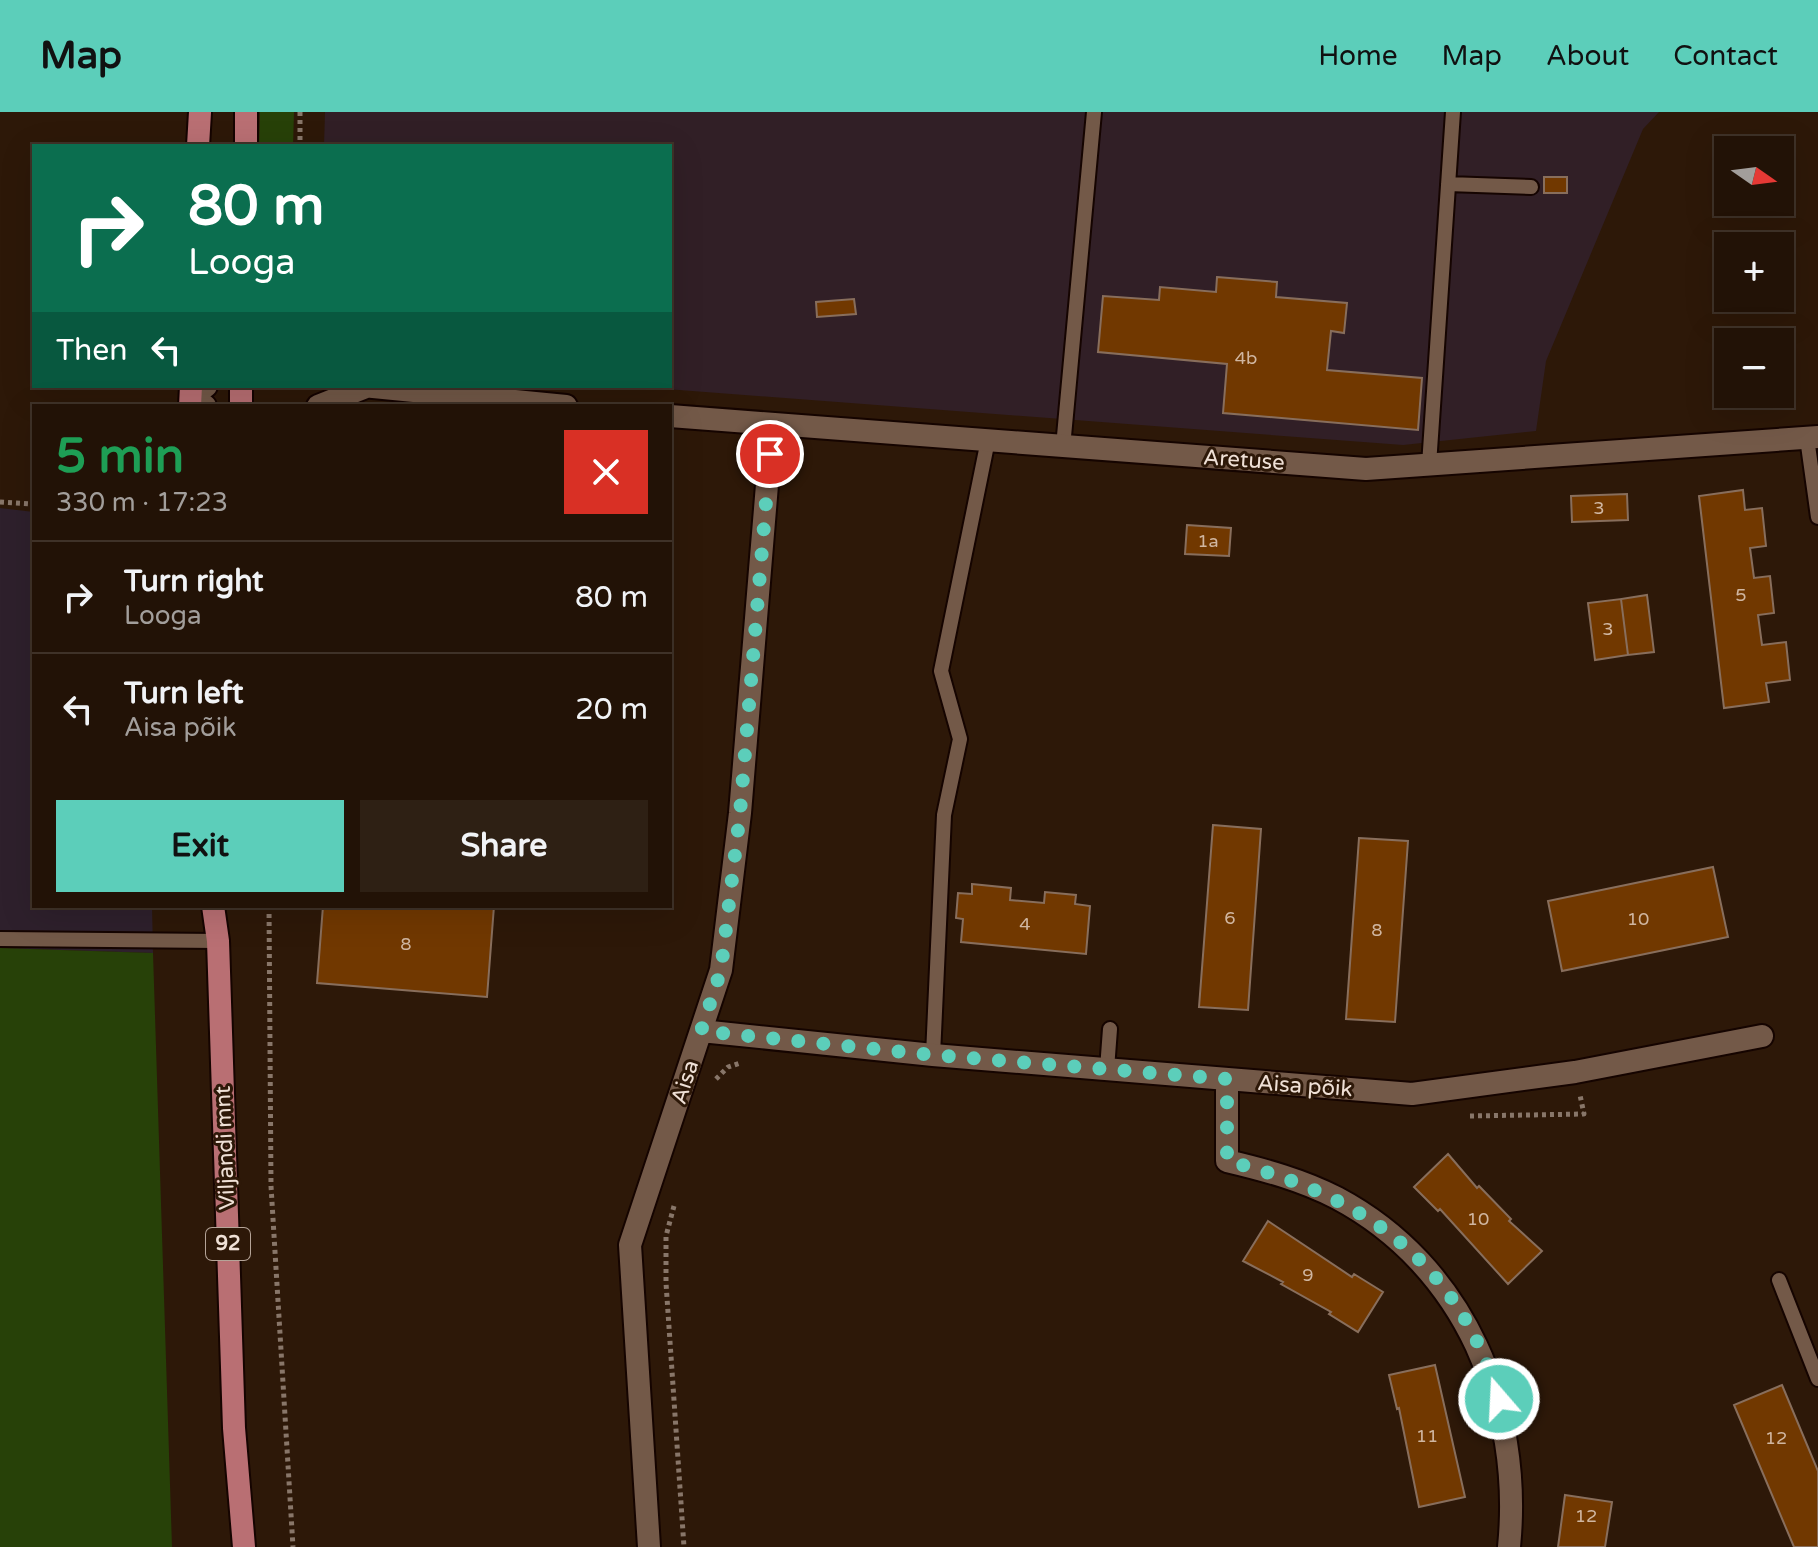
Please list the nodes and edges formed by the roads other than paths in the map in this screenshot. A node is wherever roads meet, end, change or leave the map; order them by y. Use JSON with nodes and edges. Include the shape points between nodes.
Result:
{"nodes":[{"id":1,"x":200,"y":112,"type":"edge"},
{"id":2,"x":246,"y":112,"type":"edge"},
{"id":3,"x":1094,"y":112,"type":"edge"},
{"id":4,"x":1453,"y":112,"type":"edge"},
{"id":5,"x":198,"y":144,"type":"edge"},
{"id":6,"x":246,"y":144,"type":"edge"},
{"id":7,"x":1448,"y":184,"type":"junction"},
{"id":8,"x":1531,"y":187,"type":"dead end"},
{"id":9,"x":360,"y":388,"type":"edge"},
{"id":10,"x":385,"y":388,"type":"edge"},
{"id":11,"x":323,"y":404,"type":"edge"},
{"id":12,"x":546,"y":404,"type":"edge"},
{"id":13,"x":672,"y":416,"type":"edge"},
{"id":14,"x":772,"y":424,"type":"junction"},
{"id":15,"x":1813,"y":438,"type":"edge"},
{"id":16,"x":988,"y":440,"type":"junction"},
{"id":17,"x":1063,"y":447,"type":"junction"},
{"id":18,"x":1429,"y":465,"type":"junction"},
{"id":19,"x":1818,"y":517,"type":"edge"},
{"id":20,"x":213,"y":908,"type":"edge"},
{"id":21,"x":222,"y":908,"type":"edge"},
{"id":22,"x":0,"y":939,"type":"edge"},
{"id":23,"x":218,"y":941,"type":"junction"},
{"id":24,"x":1110,"y":1029,"type":"dead end"},
{"id":25,"x":701,"y":1031,"type":"junction"},
{"id":26,"x":1762,"y":1036,"type":"dead end"},
{"id":27,"x":933,"y":1055,"type":"junction"},
{"id":28,"x":1107,"y":1069,"type":"junction"},
{"id":29,"x":1227,"y":1079,"type":"junction"},
{"id":30,"x":1779,"y":1280,"type":"dead end"},
{"id":31,"x":1818,"y":1379,"type":"edge"},
{"id":32,"x":244,"y":1547,"type":"edge"},
{"id":33,"x":649,"y":1547,"type":"edge"},
{"id":34,"x":1509,"y":1547,"type":"edge"}],
"edges":[{"from":1,"to":5,"type":"main road"},
{"from":2,"to":6,"type":"main road"},
{"from":3,"to":17,"type":"lane"},
{"from":4,"to":7,"type":"lane"},
{"from":7,"to":8,"type":"lane"},
{"from":7,"to":18,"type":"lane"},
{"from":9,"to":11,"type":"street"},
{"from":10,"to":12,"type":"street"},
{"from":13,"to":14,"type":"street","name":"Aretuse"},
{"from":14,"to":16,"type":"street","name":"Aretuse"},
{"from":14,"to":25,"type":"street","name":"Aisa","via":[[736,845],[721,970]]},
{"from":15,"to":18,"type":"street","name":"Aretuse"},
{"from":15,"to":19,"type":"lane"},
{"from":16,"to":17,"type":"street","name":"Aretuse"},
{"from":16,"to":27,"type":"lane","via":[[941,671],[960,739],[944,815]]},
{"from":17,"to":18,"type":"street","name":"Aretuse","via":[[1366,469]]},
{"from":20,"to":23,"type":"main road","name":"Viljandi mnt","number":"92"},
{"from":21,"to":23,"type":"main road","name":"Viljandi mnt","number":"92"},
{"from":22,"to":23,"type":"lane"},
{"from":23,"to":32,"type":"main road","name":"Viljandi mnt","number":"92","via":[[234,1428]]},
{"from":24,"to":28,"type":"lane"},
{"from":25,"to":27,"type":"street","name":"Aisa põik"},
{"from":25,"to":33,"type":"street","name":"Aisa","via":[[630,1245]]},
{"from":26,"to":29,"type":"street","name":"Aisa põik","via":[[1575,1072],[1412,1094]]},
{"from":27,"to":28,"type":"street","name":"Aisa põik"},
{"from":28,"to":29,"type":"street","name":"Aisa põik"},
{"from":29,"to":34,"type":"street","via":[[1227,1161],[1283,1175],[1354,1208],[1419,1261],[1463,1317],[1504,1416],[1511,1470]]},
{"from":30,"to":31,"type":"lane"}]}
